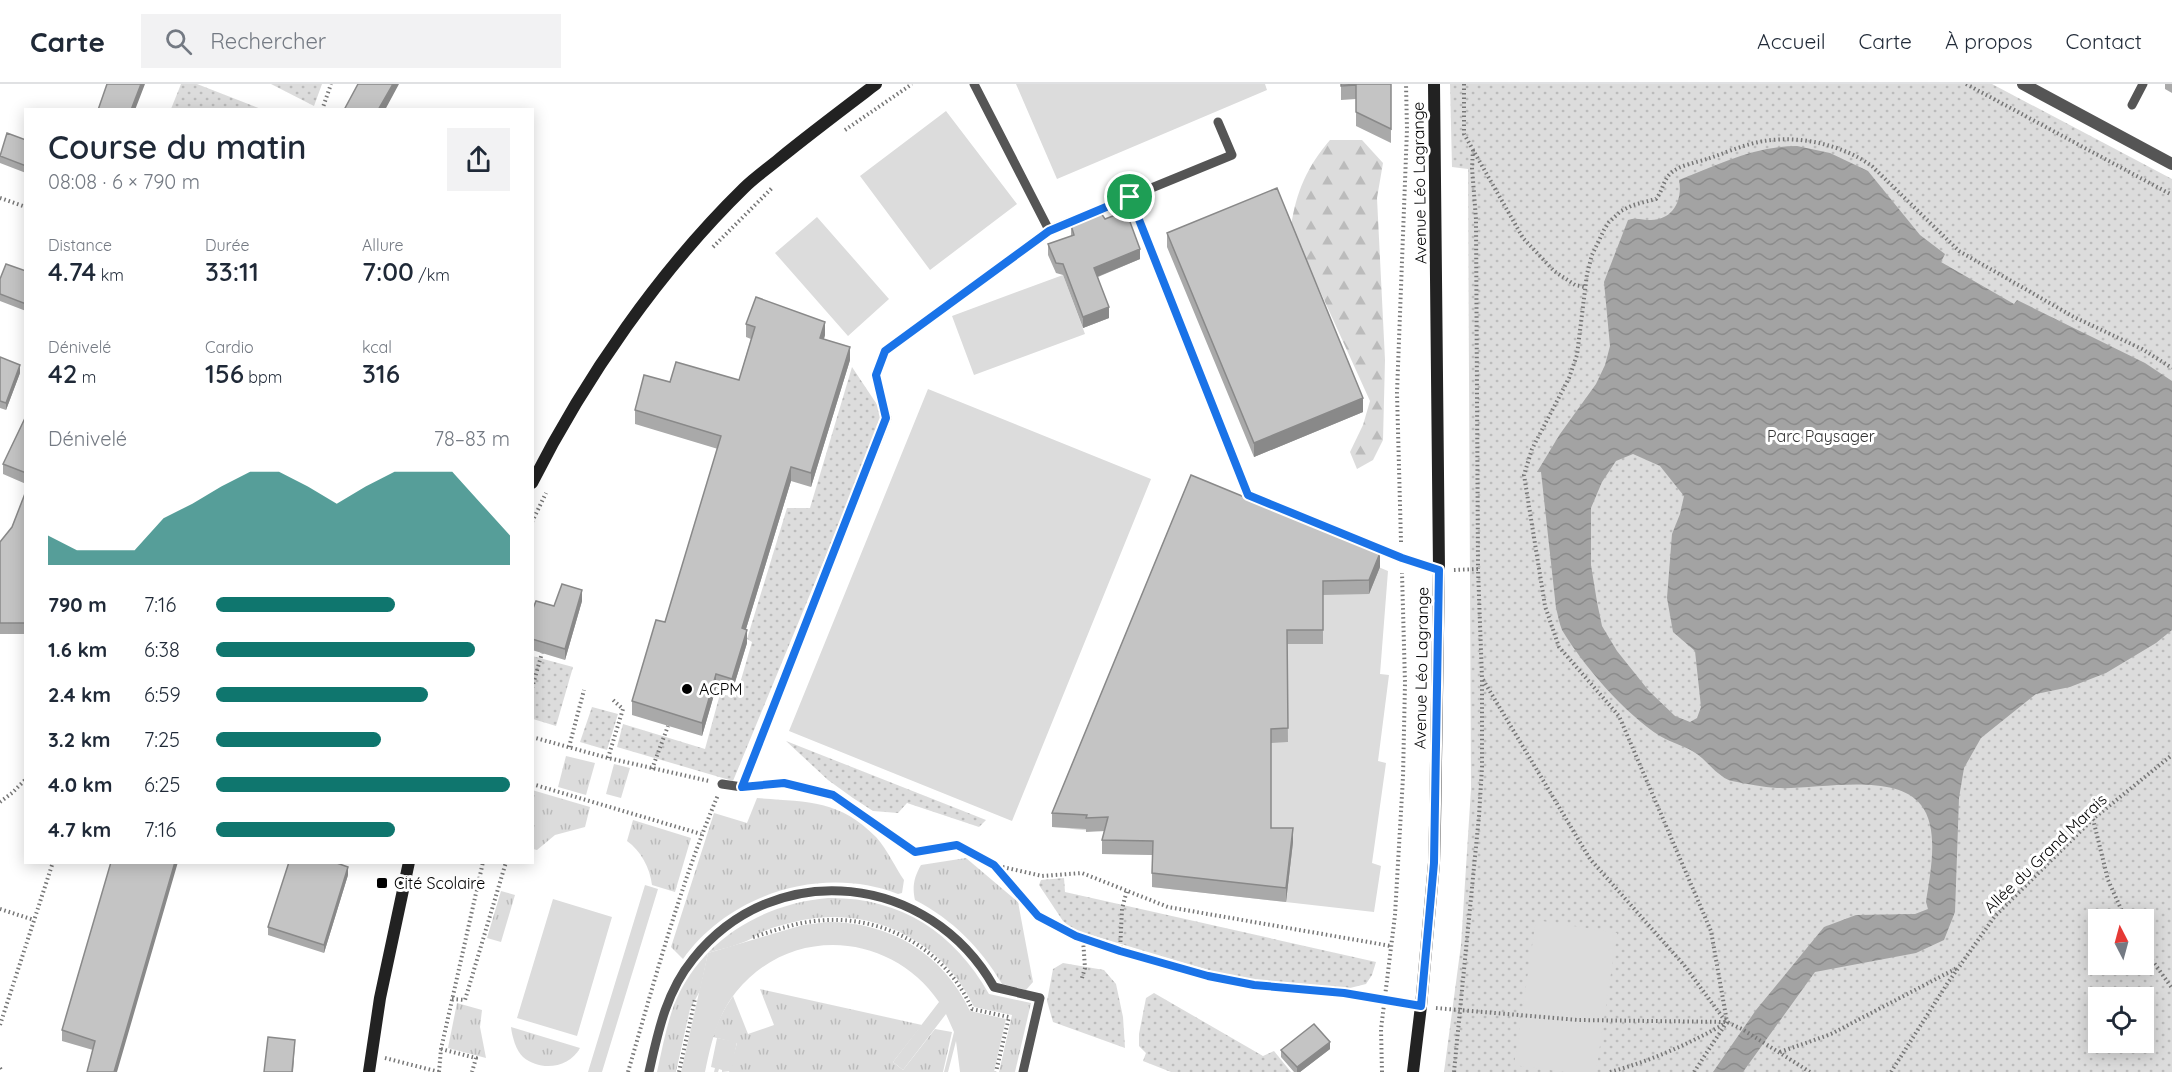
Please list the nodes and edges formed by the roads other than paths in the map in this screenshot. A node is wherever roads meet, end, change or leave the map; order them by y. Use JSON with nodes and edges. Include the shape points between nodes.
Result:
{"nodes":[{"id":1,"x":876,"y":84,"type":"edge"},
{"id":2,"x":974,"y":84,"type":"edge"},
{"id":3,"x":1434,"y":84,"type":"edge"},
{"id":4,"x":2023,"y":84,"type":"edge"},
{"id":5,"x":2143,"y":84,"type":"edge"},
{"id":6,"x":2132,"y":105,"type":"dead end"},
{"id":7,"x":1218,"y":122,"type":"dead end"},
{"id":8,"x":2172,"y":164,"type":"edge"},
{"id":9,"x":1130,"y":197,"type":"junction"},
{"id":10,"x":1049,"y":231,"type":"junction"},
{"id":11,"x":534,"y":479,"type":"edge"},
{"id":12,"x":1439,"y":570,"type":"junction"},
{"id":13,"x":722,"y":784,"type":"road end"},
{"id":14,"x":409,"y":864,"type":"edge"},
{"id":15,"x":369,"y":1072,"type":"edge"},
{"id":16,"x":649,"y":1072,"type":"edge"},
{"id":17,"x":1023,"y":1072,"type":"edge"},
{"id":18,"x":1413,"y":1072,"type":"edge"}],
"edges":[{"from":1,"to":11,"type":"main road","via":[[745,187],[676,260],[602,364]]},
{"from":2,"to":10,"type":"lane"},
{"from":3,"to":12,"type":"main road","name":"Avenue Léo Lagrange"},
{"from":4,"to":8,"type":"street"},
{"from":5,"to":6,"type":"lane"},
{"from":7,"to":9,"type":"lane","via":[[1232,155]]},
{"from":9,"to":10,"type":"lane"},
{"from":9,"to":12,"type":"lane","via":[[1248,495]]},
{"from":10,"to":13,"type":"lane","via":[[885,351],[876,375],[886,418],[742,787]]},
{"from":12,"to":18,"type":"main road","name":"Avenue Léo Lagrange","via":[[1434,863]]},
{"from":14,"to":15,"type":"main road"},
{"from":16,"to":17,"type":"lane","via":[[668,1001],[682,973],[702,948],[725,927],[759,907],[796,894],[827,890],[874,895],[918,911],[962,944],[994,987],[1040,998]]}]}
